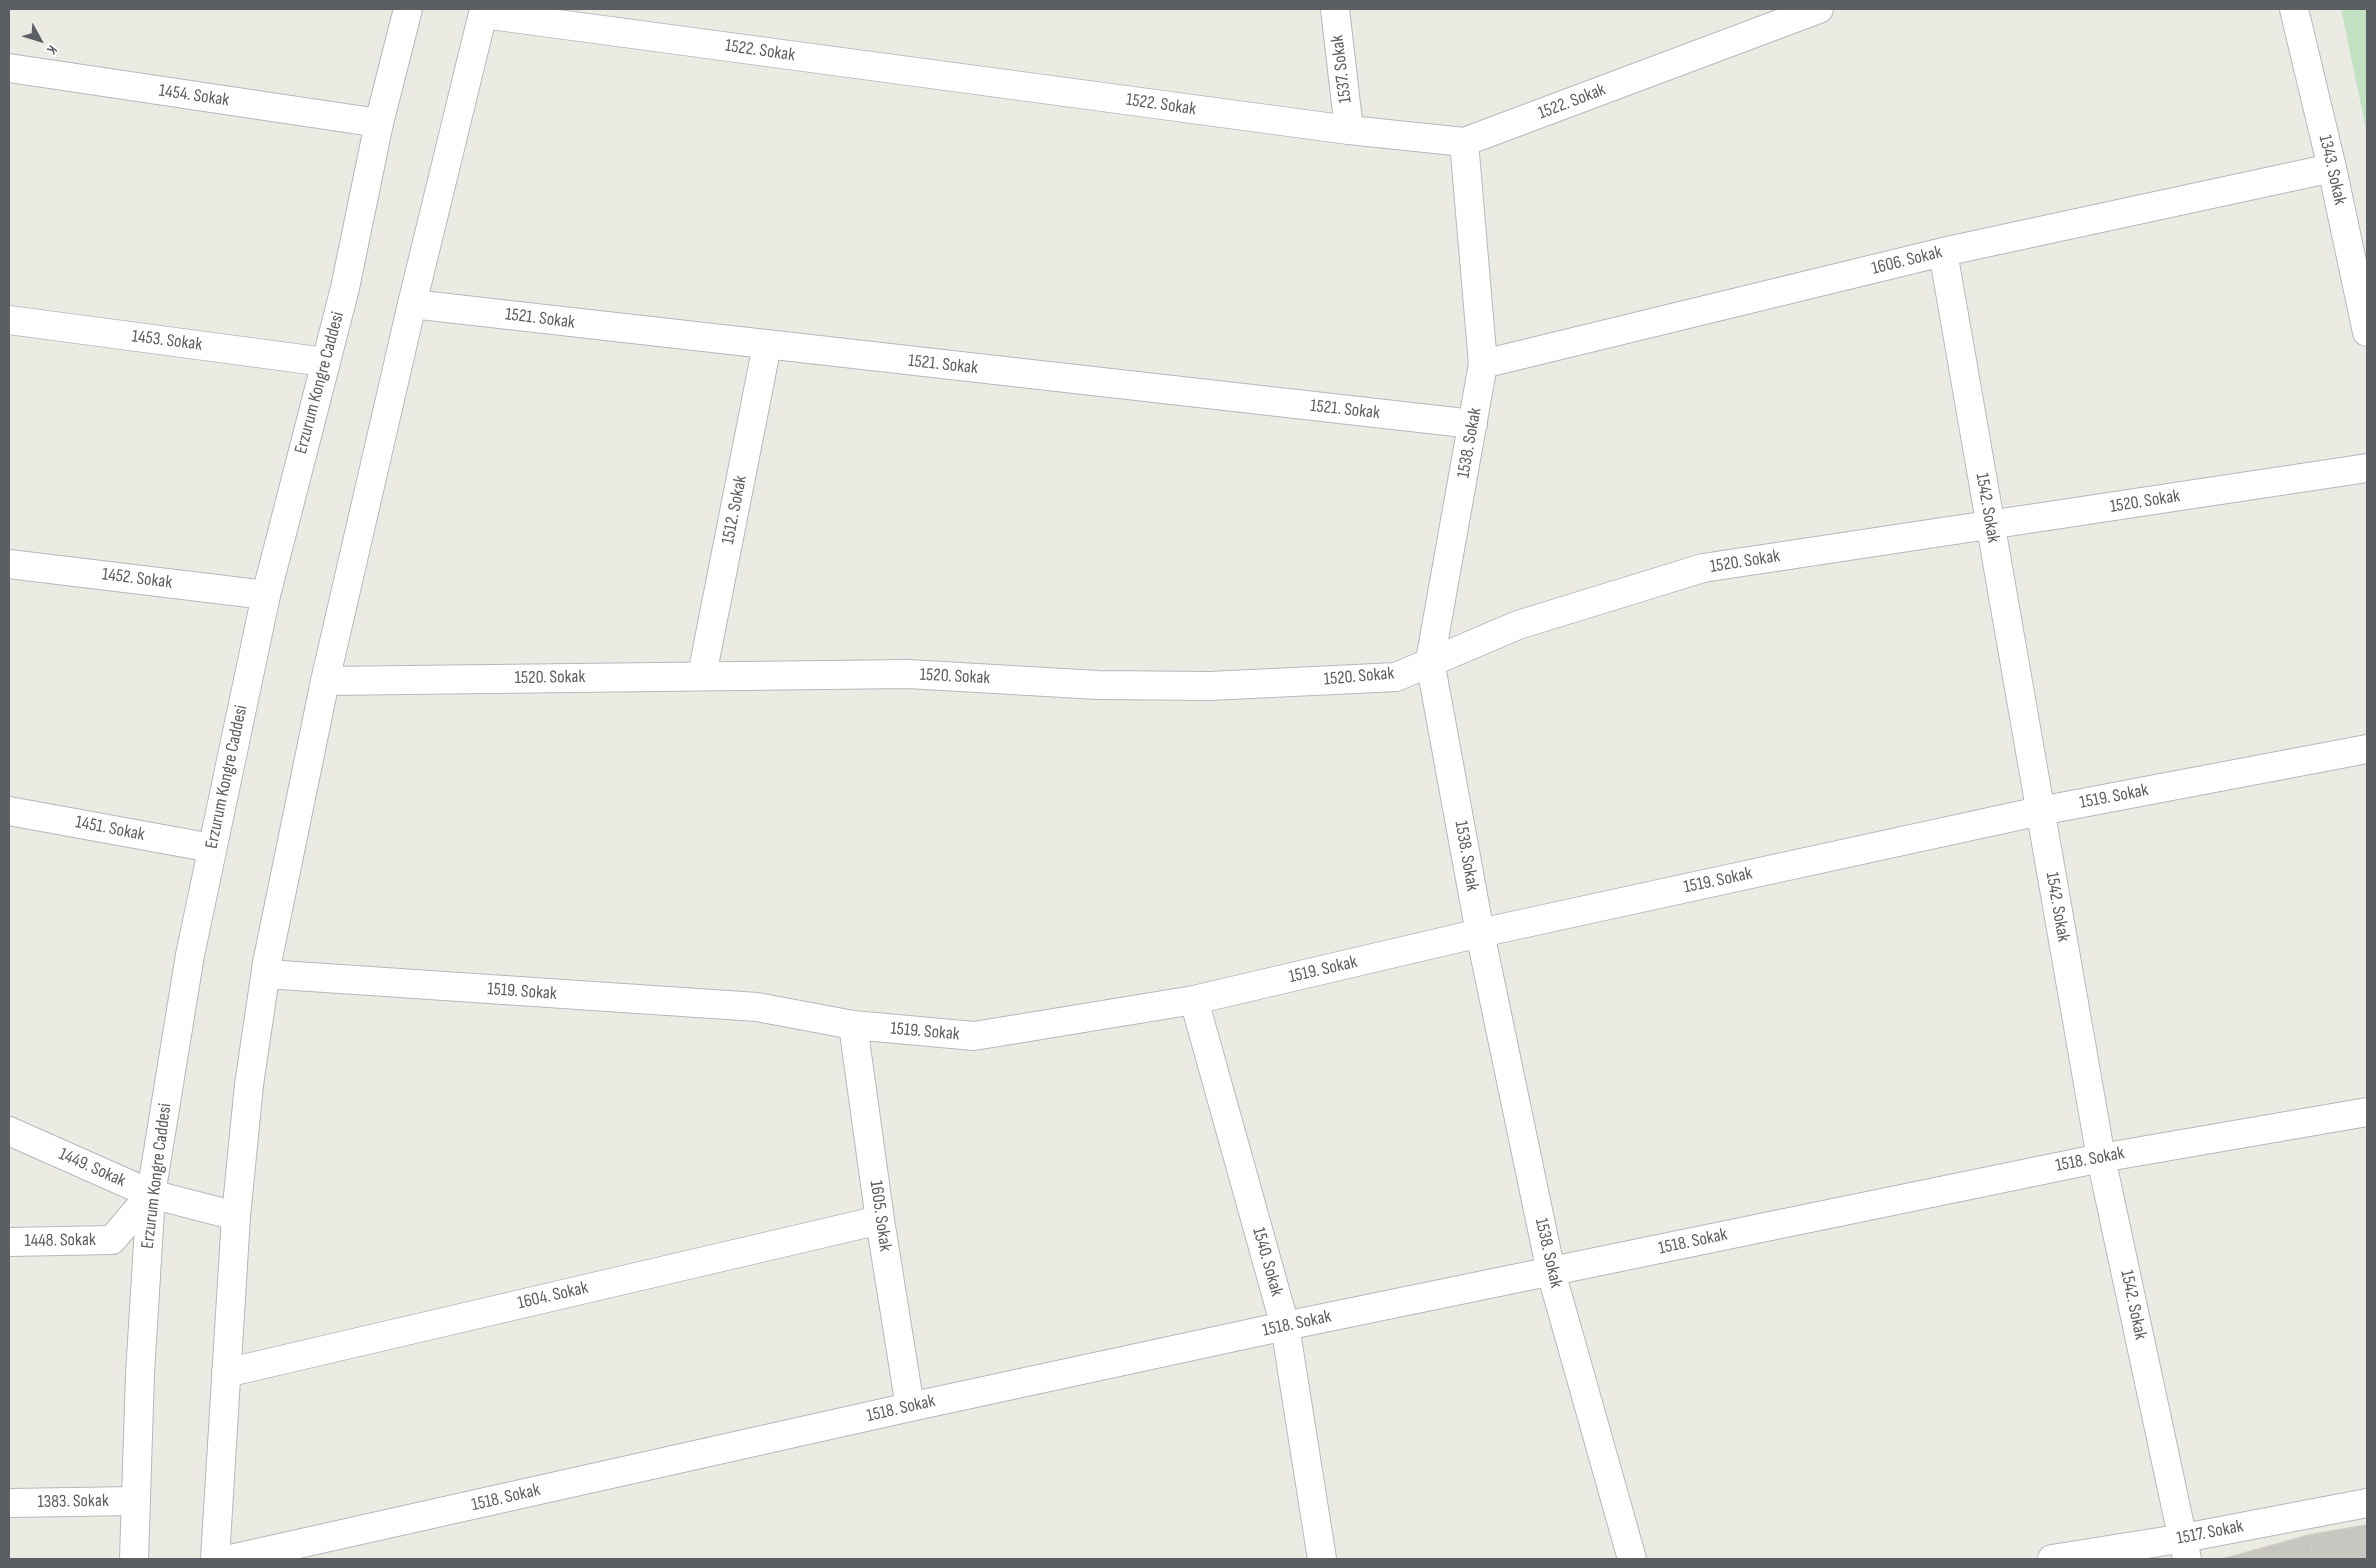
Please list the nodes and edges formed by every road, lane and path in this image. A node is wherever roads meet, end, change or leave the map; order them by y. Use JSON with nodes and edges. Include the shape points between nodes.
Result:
{"nodes":[{"id":1,"x":408,"y":9,"type":"edge"},
{"id":2,"x":1335,"y":9,"type":"edge"},
{"id":3,"x":1819,"y":9,"type":"edge"},
{"id":4,"x":2294,"y":9,"type":"edge"},
{"id":5,"x":484,"y":11,"type":"edge"},
{"id":6,"x":9,"y":68,"type":"edge"},
{"id":7,"x":379,"y":123,"type":"junction"},
{"id":8,"x":1349,"y":130,"type":"junction"},
{"id":9,"x":1464,"y":142,"type":"junction"},
{"id":10,"x":2332,"y":168,"type":"junction"},
{"id":11,"x":1943,"y":252,"type":"junction"},
{"id":12,"x":412,"y":304,"type":"junction"},
{"id":13,"x":9,"y":320,"type":"edge"},
{"id":14,"x":2367,"y":332,"type":"edge"},
{"id":15,"x":767,"y":345,"type":"junction"},
{"id":16,"x":325,"y":362,"type":"junction"},
{"id":17,"x":1483,"y":364,"type":"junction"},
{"id":18,"x":1474,"y":424,"type":"junction"},
{"id":19,"x":2367,"y":468,"type":"edge"},
{"id":20,"x":1989,"y":526,"type":"junction"},
{"id":21,"x":9,"y":564,"type":"edge"},
{"id":22,"x":266,"y":595,"type":"junction"},
{"id":23,"x":1430,"y":661,"type":"junction"},
{"id":24,"x":702,"y":676,"type":"junction"},
{"id":25,"x":325,"y":681,"type":"junction"},
{"id":26,"x":2367,"y":749,"type":"edge"},
{"id":27,"x":9,"y":810,"type":"edge"},
{"id":28,"x":2040,"y":811,"type":"junction"},
{"id":29,"x":212,"y":848,"type":"junction"},
{"id":30,"x":1480,"y":933,"type":"junction"},
{"id":31,"x":266,"y":974,"type":"junction"},
{"id":32,"x":1194,"y":1000,"type":"junction"},
{"id":33,"x":853,"y":1025,"type":"junction"},
{"id":34,"x":2367,"y":1112,"type":"edge"},
{"id":35,"x":9,"y":1131,"type":"edge"},
{"id":36,"x":2101,"y":1158,"type":"junction"},
{"id":37,"x":151,"y":1194,"type":"junction"},
{"id":38,"x":236,"y":1216,"type":"junction"},
{"id":39,"x":880,"y":1220,"type":"junction"},
{"id":40,"x":9,"y":1242,"type":"edge"},
{"id":41,"x":1551,"y":1272,"type":"junction"},
{"id":42,"x":1286,"y":1326,"type":"junction"},
{"id":43,"x":226,"y":1372,"type":"junction"},
{"id":44,"x":910,"y":1407,"type":"junction"},
{"id":45,"x":136,"y":1501,"type":"junction"},
{"id":46,"x":9,"y":1503,"type":"edge"},
{"id":47,"x":2367,"y":1503,"type":"edge"},
{"id":48,"x":2186,"y":1549,"type":"edge"},
{"id":49,"x":134,"y":1559,"type":"edge"},
{"id":50,"x":215,"y":1559,"type":"edge"},
{"id":51,"x":231,"y":1559,"type":"edge"},
{"id":52,"x":1322,"y":1559,"type":"edge"},
{"id":53,"x":1632,"y":1559,"type":"edge"},
{"id":54,"x":2052,"y":1559,"type":"edge"}],
"edges":[{"from":1,"to":7,"type":"street","name":"Erzurum Kongre Caddesi"},
{"from":2,"to":8,"type":"street","name":"1537. Sokak"},
{"from":3,"to":9,"type":"street","name":"1522. Sokak"},
{"from":4,"to":10,"type":"street","name":"1343. Sokak"},
{"from":5,"to":8,"type":"street","name":"1522. Sokak"},
{"from":5,"to":12,"type":"street"},
{"from":6,"to":7,"type":"street","name":"1454. Sokak"},
{"from":7,"to":16,"type":"street","name":"Erzurum Kongre Caddesi","via":[[345,288]]},
{"from":8,"to":9,"type":"street","name":"1522. Sokak"},
{"from":9,"to":17,"type":"street","name":"1538. Sokak"},
{"from":10,"to":11,"type":"street","name":"1606. Sokak"},
{"from":10,"to":14,"type":"street","name":"1343. Sokak"},
{"from":11,"to":17,"type":"street","name":"1606. Sokak"},
{"from":11,"to":20,"type":"street","name":"1542. Sokak"},
{"from":12,"to":15,"type":"street","name":"1521. Sokak"},
{"from":12,"to":25,"type":"street"},
{"from":13,"to":16,"type":"street","name":"1453. Sokak"},
{"from":15,"to":18,"type":"street","name":"1521. Sokak"},
{"from":15,"to":24,"type":"street","name":"1512. Sokak"},
{"from":16,"to":22,"type":"street","name":"Erzurum Kongre Caddesi"},
{"from":17,"to":18,"type":"street","name":"1538. Sokak"},
{"from":18,"to":23,"type":"street","name":"1538. Sokak"},
{"from":19,"to":20,"type":"street","name":"1520. Sokak"},
{"from":20,"to":23,"type":"street","name":"1520. Sokak","via":[[1703,568],[1518,625]]},
{"from":20,"to":28,"type":"street","name":"1542. Sokak"},
{"from":21,"to":22,"type":"street","name":"1452. Sokak"},
{"from":22,"to":29,"type":"street","name":"Erzurum Kongre Caddesi"},
{"from":23,"to":24,"type":"street","name":"1520. Sokak","via":[[1396,677],[1210,686],[1098,685],[908,674]]},
{"from":23,"to":30,"type":"street","name":"1538. Sokak"},
{"from":24,"to":25,"type":"street","name":"1520. Sokak"},
{"from":25,"to":31,"type":"street"},
{"from":26,"to":28,"type":"street","name":"1519. Sokak"},
{"from":27,"to":29,"type":"street","name":"1451. Sokak"},
{"from":28,"to":30,"type":"street","name":"1519. Sokak"},
{"from":28,"to":36,"type":"street","name":"1542. Sokak"},
{"from":29,"to":37,"type":"street","name":"Erzurum Kongre Caddesi","via":[[190,955]]},
{"from":30,"to":32,"type":"street","name":"1519. Sokak"},
{"from":30,"to":41,"type":"street","name":"1538. Sokak"},
{"from":31,"to":33,"type":"street","name":"1519. Sokak","via":[[757,1008]]},
{"from":31,"to":38,"type":"street","via":[[249,1085]]},
{"from":32,"to":33,"type":"street","name":"1519. Sokak","via":[[974,1036]]},
{"from":32,"to":42,"type":"street","name":"1540. Sokak"},
{"from":33,"to":39,"type":"street","name":"1605. Sokak"},
{"from":34,"to":36,"type":"street","name":"1518. Sokak"},
{"from":35,"to":37,"type":"street","name":"1449. Sokak"},
{"from":36,"to":41,"type":"street","name":"1518. Sokak"},
{"from":36,"to":48,"type":"street","name":"1542. Sokak"},
{"from":37,"to":38,"type":"street","name":"1449. Sokak"},
{"from":37,"to":40,"type":"street","name":"1448. Sokak","via":[[112,1240]]},
{"from":37,"to":45,"type":"street","name":"Erzurum Kongre Caddesi"},
{"from":38,"to":43,"type":"street"},
{"from":39,"to":43,"type":"street","name":"1604. Sokak"},
{"from":39,"to":44,"type":"street","name":"1605. Sokak"},
{"from":41,"to":42,"type":"street","name":"1518. Sokak"},
{"from":41,"to":53,"type":"street","name":"1538. Sokak"},
{"from":42,"to":44,"type":"street","name":"1518. Sokak"},
{"from":42,"to":52,"type":"street","name":"1540. Sokak"},
{"from":43,"to":50,"type":"street"},
{"from":44,"to":51,"type":"street","name":"1518. Sokak"},
{"from":45,"to":46,"type":"street","name":"1383. Sokak"},
{"from":45,"to":49,"type":"street","name":"Erzurum Kongre Caddesi"},
{"from":47,"to":48,"type":"street","name":"1517. Sokak"},
{"from":48,"to":54,"type":"street","name":"1517. Sokak"}]}
